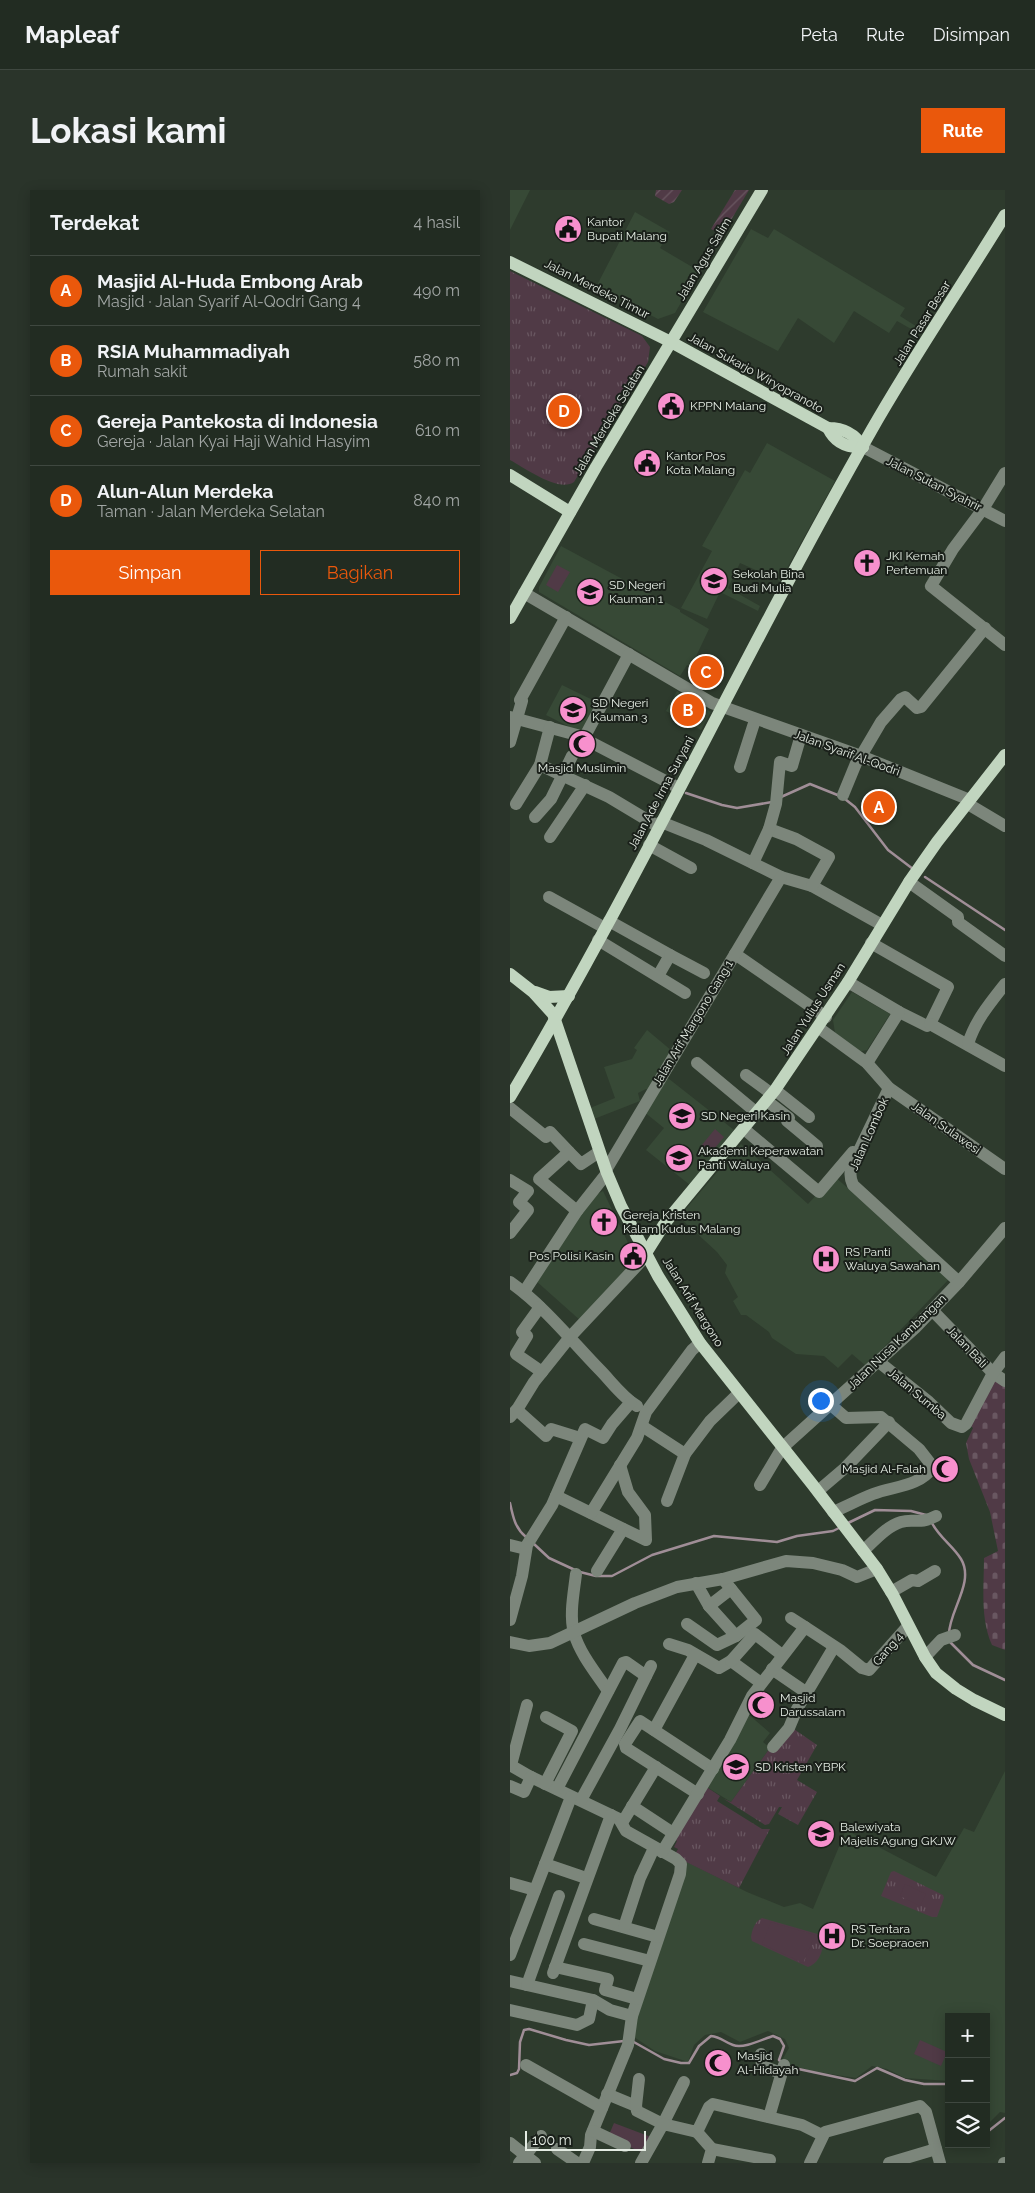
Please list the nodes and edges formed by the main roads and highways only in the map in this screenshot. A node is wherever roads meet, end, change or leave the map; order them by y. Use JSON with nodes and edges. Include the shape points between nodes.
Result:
{"nodes":[{"id":1,"x":762,"y":190,"type":"edge"},
{"id":2,"x":1005,"y":214,"type":"edge"},
{"id":3,"x":510,"y":262,"type":"edge"},
{"id":4,"x":671,"y":342,"type":"junction"},
{"id":5,"x":862,"y":447,"type":"junction"},
{"id":6,"x":510,"y":475,"type":"edge"},
{"id":7,"x":570,"y":512,"type":"junction"},
{"id":8,"x":511,"y":615,"type":"edge"},
{"id":9,"x":1005,"y":755,"type":"edge"},
{"id":10,"x":510,"y":974,"type":"edge"},
{"id":11,"x":533,"y":992,"type":"junction"},
{"id":12,"x":569,"y":996,"type":"junction"},
{"id":13,"x":556,"y":1021,"type":"junction"},
{"id":14,"x":510,"y":1097,"type":"edge"},
{"id":15,"x":665,"y":1223,"type":"junction"},
{"id":16,"x":635,"y":1232,"type":"junction"},
{"id":17,"x":647,"y":1254,"type":"junction"},
{"id":18,"x":1005,"y":1715,"type":"edge"}],
"edges":[{"from":1,"to":4,"type":"main road","name":"Jalan Agus Salim"},
{"from":2,"to":5,"type":"main road","name":"Jalan Pasar Besar"},
{"from":3,"to":4,"type":"main road","name":"Jalan Merdeka Timur"},
{"from":4,"to":5,"type":"main road","name":"Jalan Sukarjo Wiryopranoto","via":[[828,428],[839,428],[857,438]]},
{"from":4,"to":7,"type":"main road","name":"Jalan Merdeka Selatan"},
{"from":5,"to":12,"type":"main road","name":"Jalan Ade Irma Suryani"},
{"from":6,"to":7,"type":"main road"},
{"from":7,"to":8,"type":"main road","name":"Jalan Merdeka Selatan"},
{"from":9,"to":15,"type":"main road","name":"Jalan Yulius Usman","via":[[909,882],[848,982],[771,1095]]},
{"from":10,"to":11,"type":"main road","name":"Jalan Arif Margono"},
{"from":11,"to":12,"type":"main road","via":[[549,997]]},
{"from":11,"to":13,"type":"main road","name":"Jalan Arif Margono"},
{"from":12,"to":13,"type":"main road","name":"Jalan Ade Irma Suryani"},
{"from":13,"to":14,"type":"main road","name":"Jalan Ade Irma Suryani"},
{"from":13,"to":16,"type":"main road","name":"Jalan Arif Margono","via":[[606,1171]]},
{"from":15,"to":16,"type":"main road","via":[[652,1230]]},
{"from":15,"to":17,"type":"main road","name":"Jalan Yulius Usman"},
{"from":16,"to":17,"type":"main road","name":"Jalan Arif Margono"},
{"from":17,"to":18,"type":"main road","name":"Jalan Arif Margono","via":[[700,1343],[863,1550],[891,1592],[936,1673],[974,1700]]}]}
